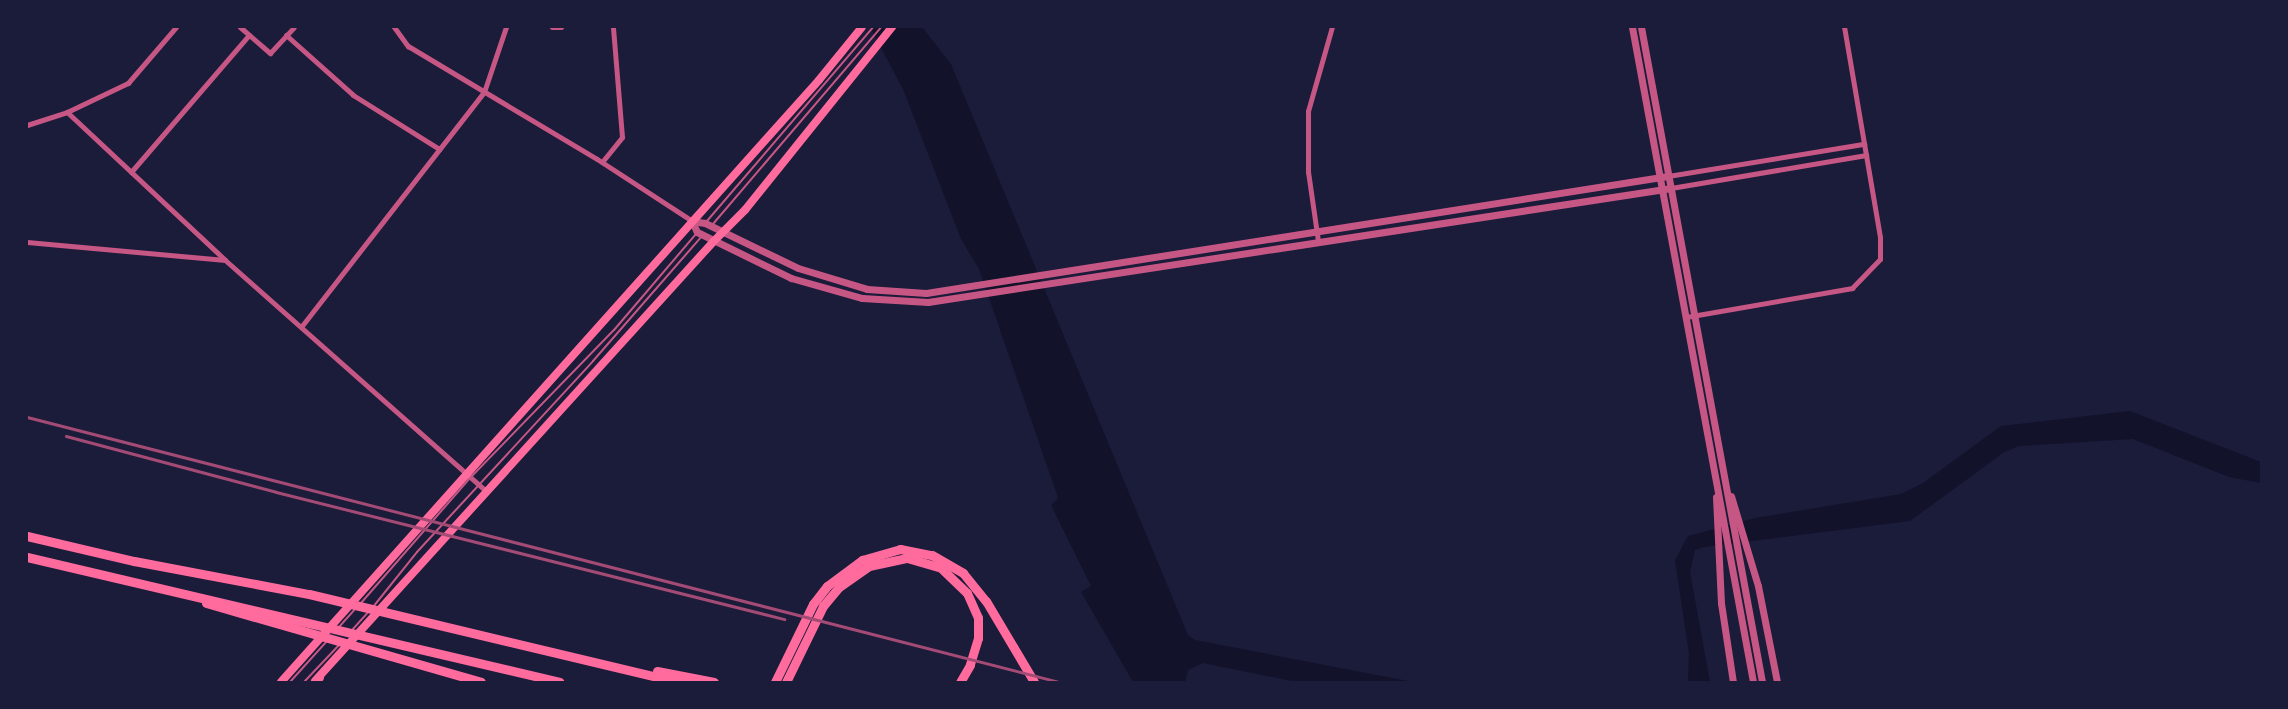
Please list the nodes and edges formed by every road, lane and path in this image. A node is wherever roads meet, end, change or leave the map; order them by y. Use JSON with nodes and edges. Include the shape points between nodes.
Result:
{"nodes":[{"id":1,"x":176,"y":27,"type":"edge"},
{"id":2,"x":240,"y":27,"type":"edge"},
{"id":3,"x":294,"y":27,"type":"edge"},
{"id":4,"x":394,"y":27,"type":"edge"},
{"id":5,"x":506,"y":27,"type":"edge"},
{"id":6,"x":552,"y":27,"type":"edge"},
{"id":7,"x":561,"y":27,"type":"edge"},
{"id":8,"x":613,"y":27,"type":"edge"},
{"id":9,"x":873,"y":27,"type":"edge"},
{"id":10,"x":881,"y":27,"type":"edge"},
{"id":11,"x":892,"y":27,"type":"edge"},
{"id":12,"x":1332,"y":27,"type":"edge"},
{"id":13,"x":1632,"y":27,"type":"edge"},
{"id":14,"x":1641,"y":27,"type":"edge"},
{"id":15,"x":1844,"y":27,"type":"edge"},
{"id":16,"x":865,"y":31,"type":"edge"},
{"id":17,"x":249,"y":35,"type":"junction"},
{"id":18,"x":286,"y":35,"type":"junction"},
{"id":19,"x":873,"y":44,"type":"junction"},
{"id":20,"x":484,"y":92,"type":"junction"},
{"id":21,"x":67,"y":112,"type":"junction"},
{"id":22,"x":27,"y":124,"type":"edge"},
{"id":23,"x":1864,"y":144,"type":"junction"},
{"id":24,"x":439,"y":149,"type":"junction"},
{"id":25,"x":1866,"y":155,"type":"junction"},
{"id":26,"x":602,"y":162,"type":"junction"},
{"id":27,"x":131,"y":172,"type":"junction"},
{"id":28,"x":1668,"y":176,"type":"junction"},
{"id":29,"x":1659,"y":177,"type":"junction"},
{"id":30,"x":1671,"y":188,"type":"junction"},
{"id":31,"x":1661,"y":189,"type":"junction"},
{"id":32,"x":692,"y":221,"type":"junction"},
{"id":33,"x":708,"y":224,"type":"junction"},
{"id":34,"x":1317,"y":231,"type":"junction"},
{"id":35,"x":723,"y":232,"type":"junction"},
{"id":36,"x":700,"y":233,"type":"junction"},
{"id":37,"x":714,"y":240,"type":"junction"},
{"id":38,"x":1318,"y":241,"type":"junction"},
{"id":39,"x":27,"y":243,"type":"edge"},
{"id":40,"x":225,"y":260,"type":"junction"},
{"id":41,"x":1690,"y":317,"type":"junction"},
{"id":42,"x":301,"y":327,"type":"junction"},
{"id":43,"x":468,"y":476,"type":"junction"},
{"id":44,"x":477,"y":484,"type":"junction"},
{"id":45,"x":486,"y":491,"type":"junction"},
{"id":46,"x":1727,"y":519,"type":"junction"},
{"id":47,"x":27,"y":536,"type":"edge"},
{"id":48,"x":1733,"y":552,"type":"junction"},
{"id":49,"x":27,"y":557,"type":"edge"},
{"id":50,"x":74,"y":567,"type":"junction"},
{"id":51,"x":511,"y":641,"type":"junction"},
{"id":52,"x":317,"y":680,"type":"edge"},
{"id":53,"x":282,"y":682,"type":"edge"},
{"id":54,"x":290,"y":682,"type":"edge"},
{"id":55,"x":304,"y":682,"type":"edge"},
{"id":56,"x":481,"y":682,"type":"edge"},
{"id":57,"x":560,"y":682,"type":"edge"},
{"id":58,"x":679,"y":682,"type":"edge"},
{"id":59,"x":714,"y":682,"type":"edge"},
{"id":60,"x":775,"y":682,"type":"edge"},
{"id":61,"x":786,"y":682,"type":"edge"},
{"id":62,"x":960,"y":682,"type":"edge"},
{"id":63,"x":1034,"y":682,"type":"edge"},
{"id":64,"x":1733,"y":682,"type":"edge"},
{"id":65,"x":1753,"y":682,"type":"edge"},
{"id":66,"x":1762,"y":682,"type":"edge"},
{"id":67,"x":1777,"y":682,"type":"edge"}],
"edges":[{"from":1,"to":21,"type":"street","via":[[128,83]]},
{"from":2,"to":17,"type":"street"},
{"from":3,"to":18,"type":"street"},
{"from":4,"to":20,"type":"street","via":[[408,46]]},
{"from":5,"to":20,"type":"street"},
{"from":6,"to":7,"type":"street"},
{"from":8,"to":26,"type":"street","via":[[622,137]]},
{"from":9,"to":16,"type":"lane"},
{"from":10,"to":19,"type":"lane"},
{"from":11,"to":19,"type":"main road"},
{"from":12,"to":34,"type":"street","via":[[1308,111],[1308,172]]},
{"from":13,"to":29,"type":"street"},
{"from":14,"to":28,"type":"street"},
{"from":15,"to":23,"type":"street"},
{"from":16,"to":32,"type":"main road"},
{"from":16,"to":33,"type":"lane"},
{"from":17,"to":18,"type":"street","via":[[270,53]]},
{"from":17,"to":27,"type":"street"},
{"from":18,"to":24,"type":"street","via":[[353,95]]},
{"from":19,"to":33,"type":"lane"},
{"from":19,"to":35,"type":"main road","via":[[746,210]]},
{"from":20,"to":24,"type":"street"},
{"from":20,"to":26,"type":"street"},
{"from":21,"to":22,"type":"street"},
{"from":21,"to":27,"type":"street"},
{"from":23,"to":25,"type":"street"},
{"from":23,"to":28,"type":"street"},
{"from":24,"to":42,"type":"street"},
{"from":25,"to":30,"type":"street"},
{"from":25,"to":41,"type":"street","via":[[1880,237],[1880,259],[1870,273],[1852,288]]},
{"from":26,"to":32,"type":"street"},
{"from":27,"to":40,"type":"street"},
{"from":28,"to":29,"type":"street"},
{"from":28,"to":30,"type":"street"},
{"from":29,"to":31,"type":"street"},
{"from":29,"to":34,"type":"street"},
{"from":30,"to":31,"type":"street"},
{"from":30,"to":41,"type":"street"},
{"from":31,"to":38,"type":"street"},
{"from":31,"to":41,"type":"street"},
{"from":32,"to":33,"type":"street"},
{"from":32,"to":36,"type":"street"},
{"from":32,"to":43,"type":"main road"},
{"from":33,"to":35,"type":"street"},
{"from":33,"to":36,"type":"lane"},
{"from":33,"to":36,"type":"lane"},
{"from":34,"to":35,"type":"street","via":[[926,293],[867,290],[798,268]]},
{"from":34,"to":38,"type":"street"},
{"from":35,"to":37,"type":"main road"},
{"from":36,"to":37,"type":"street"},
{"from":36,"to":43,"type":"lane","via":[[614,330]]},
{"from":36,"to":44,"type":"lane","via":[[593,361]]},
{"from":37,"to":38,"type":"street","via":[[791,278],[862,298],[928,302]]},
{"from":37,"to":45,"type":"main road"},
{"from":39,"to":40,"type":"street"},
{"from":40,"to":42,"type":"street"},
{"from":41,"to":46,"type":"street","via":[[1720,462]]},
{"from":41,"to":46,"type":"street","via":[[1714,470]]},
{"from":42,"to":43,"type":"street"},
{"from":43,"to":44,"type":"street"},
{"from":43,"to":53,"type":"main road"},
{"from":43,"to":54,"type":"lane"},
{"from":44,"to":45,"type":"street"},
{"from":44,"to":55,"type":"lane","via":[[391,587]]},
{"from":45,"to":52,"type":"main road"},
{"from":46,"to":48,"type":"street"},
{"from":46,"to":64,"type":"street","via":[[1718,553]]},
{"from":46,"to":67,"type":"street","via":[[1747,548]]},
{"from":47,"to":51,"type":"highway","via":[[309,594]]},
{"from":48,"to":65,"type":"street"},
{"from":48,"to":66,"type":"street"},
{"from":49,"to":50,"type":"highway"},
{"from":50,"to":56,"type":"highway","via":[[383,651]]},
{"from":50,"to":57,"type":"highway"},
{"from":51,"to":58,"type":"highway"},
{"from":51,"to":59,"type":"highway"},
{"from":60,"to":63,"type":"highway","via":[[813,604],[827,586],[862,560],[900,549],[932,555],[963,573],[986,601]]},
{"from":61,"to":62,"type":"highway","via":[[823,606],[839,587],[869,566],[907,558],[941,568],[967,593],[978,618],[978,638]]}]}
